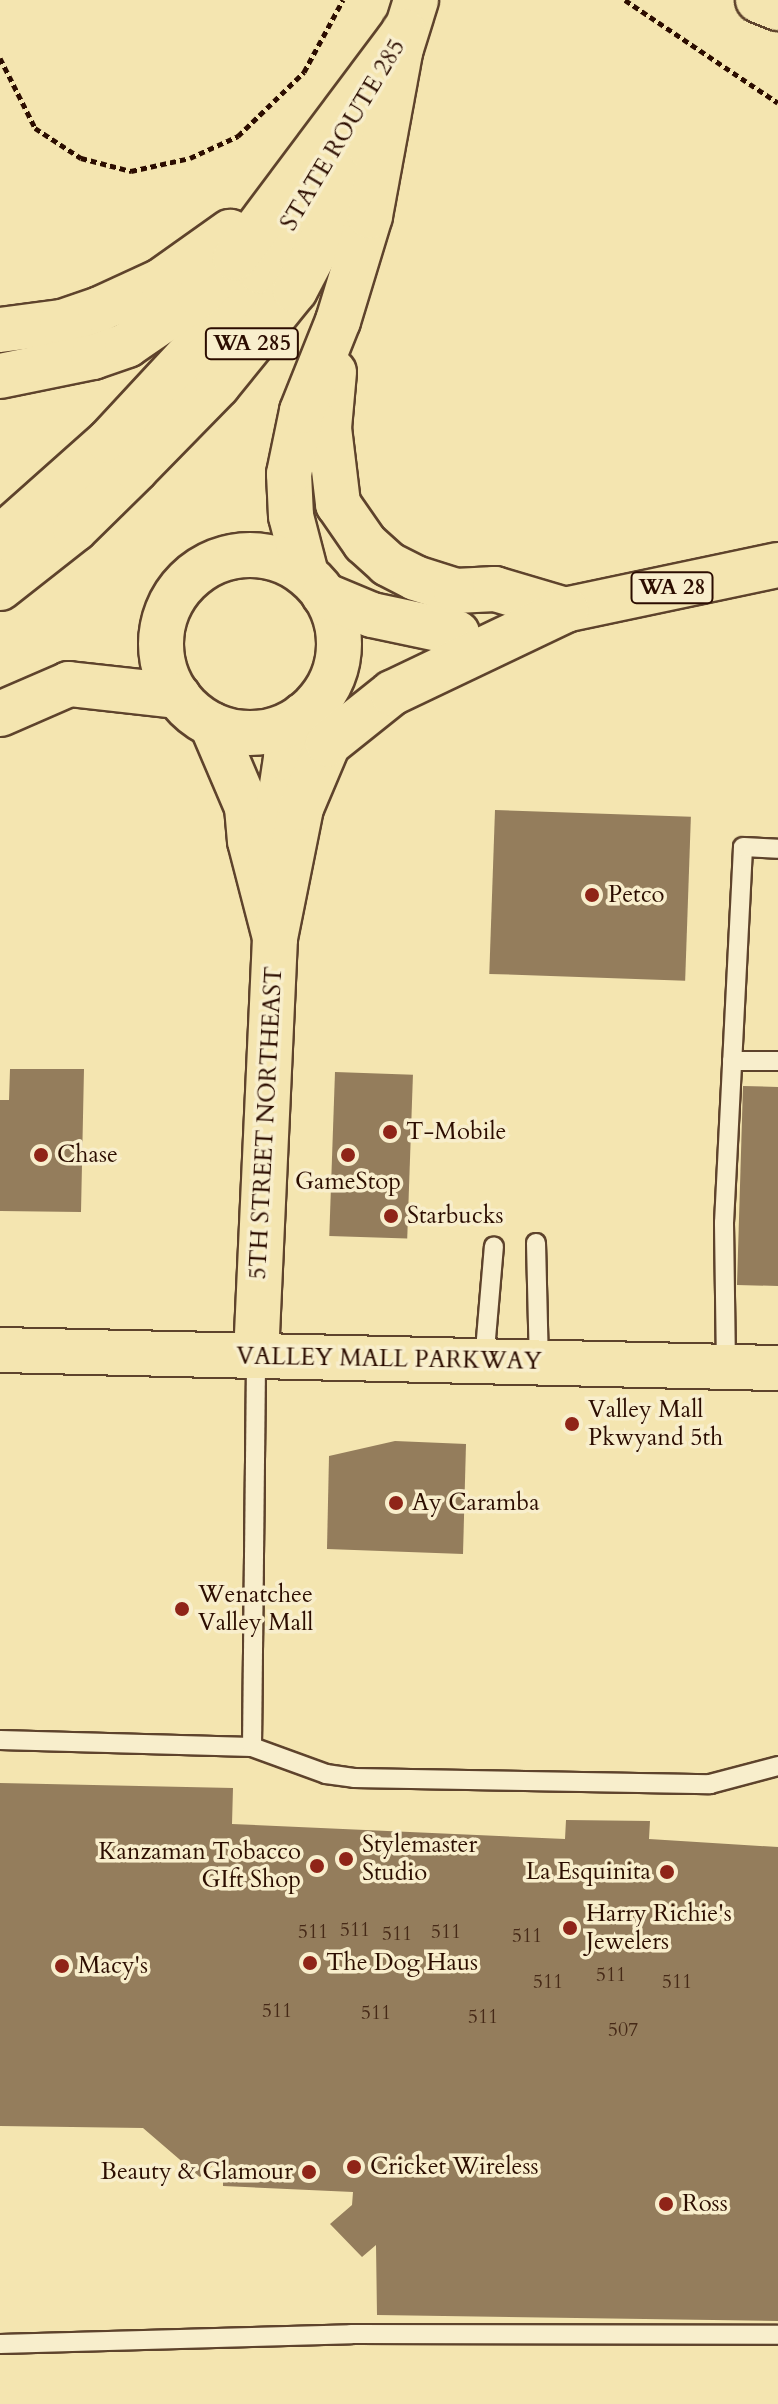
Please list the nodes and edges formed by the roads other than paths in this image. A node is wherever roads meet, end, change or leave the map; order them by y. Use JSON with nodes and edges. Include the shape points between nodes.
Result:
{"nodes":[{"id":1,"x":758,"y":0,"type":"edge"},
{"id":2,"x":778,"y":8,"type":"edge"},
{"id":3,"x":410,"y":16,"type":"edge"},
{"id":4,"x":338,"y":321,"type":"junction"},
{"id":5,"x":0,"y":330,"type":"edge"},
{"id":6,"x":0,"y":376,"type":"edge"},
{"id":7,"x":0,"y":538,"type":"edge"},
{"id":8,"x":778,"y":565,"type":"edge"},
{"id":9,"x":315,"y":584,"type":"junction"},
{"id":10,"x":0,"y":588,"type":"edge"},
{"id":11,"x":566,"y":610,"type":"junction"},
{"id":12,"x":457,"y":633,"type":"junction"},
{"id":13,"x":178,"y":696,"type":"junction"},
{"id":14,"x":315,"y":701,"type":"junction"},
{"id":15,"x":0,"y":714,"type":"edge"},
{"id":16,"x":212,"y":725,"type":"junction"},
{"id":17,"x":778,"y":849,"type":"edge"},
{"id":18,"x":267,"y":891,"type":"junction"},
{"id":19,"x":275,"y":938,"type":"junction"},
{"id":20,"x":732,"y":1061,"type":"junction"},
{"id":21,"x":778,"y":1061,"type":"edge"},
{"id":22,"x":536,"y":1243,"type":"dead end"},
{"id":23,"x":494,"y":1246,"type":"dead end"},
{"id":24,"x":0,"y":1350,"type":"edge"},
{"id":25,"x":256,"y":1356,"type":"junction"},
{"id":26,"x":484,"y":1362,"type":"junction"},
{"id":27,"x":539,"y":1363,"type":"junction"},
{"id":28,"x":726,"y":1367,"type":"junction"},
{"id":29,"x":778,"y":1368,"type":"edge"},
{"id":30,"x":0,"y":1740,"type":"edge"},
{"id":31,"x":252,"y":1747,"type":"junction"},
{"id":32,"x":778,"y":1766,"type":"edge"},
{"id":33,"x":778,"y":2335,"type":"edge"},
{"id":34,"x":0,"y":2344,"type":"edge"}],
"edges":[{"from":1,"to":2,"type":"main road"},
{"from":3,"to":4,"type":"main road","via":[[370,216]]},
{"from":3,"to":5,"type":"main road","via":[[323,117],[253,210],[211,248],[161,281],[100,309],[62,322]]},
{"from":3,"to":6,"type":"main road","via":[[235,258],[200,295],[127,345]]},
{"from":3,"to":7,"type":"main road","name":"STATE ROUTE 285","number":"WA 285","via":[[331,161],[260,271],[109,441]]},
{"from":3,"to":10,"type":"main road","name":"STATE ROUTE 285","number":"WA 285","via":[[370,148],[295,290],[218,385],[136,469],[75,529]]},
{"from":4,"to":9,"type":"main road","via":[[302,411],[289,474],[291,516]]},
{"from":4,"to":11,"type":"main road","via":[[329,428],[338,504],[365,543],[388,564],[415,578],[456,591],[495,589]]},
{"from":8,"to":11,"type":"main road","number":"WA 28"},
{"from":9,"to":12,"type":"main road","via":[[372,615]]},
{"from":9,"to":13,"type":"main road","via":[[278,559],[246,554],[215,561],[188,578],[169,604],[161,635],[163,667]]},
{"from":9,"to":14,"type":"main road","via":[[337,624],[338,657]]},
{"from":11,"to":12,"type":"main road","number":"WA 28"},
{"from":11,"to":19,"type":"main road","via":[[392,693],[328,744],[301,808]]},
{"from":12,"to":14,"type":"main road","number":"WA 28"},
{"from":13,"to":15,"type":"main road","via":[[69,684]]},
{"from":13,"to":16,"type":"main road"},
{"from":14,"to":16,"type":"main road","number":"WA 28","via":[[259,732]]},
{"from":14,"to":18,"type":"main road","name":"5TH STREET NORTHEAST","via":[[286,758]]},
{"from":16,"to":18,"type":"main road","name":"5TH STREET NORTHEAST","via":[[237,775]]},
{"from":17,"to":20,"type":"lane","via":[[743,847]]},
{"from":18,"to":19,"type":"main road","name":"5TH STREET NORTHEAST"},
{"from":19,"to":25,"type":"main road","name":"5TH STREET NORTHEAST"},
{"from":20,"to":21,"type":"lane"},
{"from":20,"to":28,"type":"lane","via":[[724,1223]]},
{"from":22,"to":27,"type":"lane"},
{"from":23,"to":26,"type":"lane"},
{"from":24,"to":25,"type":"main road","name":"VALLEY MALL PARKWAY"},
{"from":25,"to":26,"type":"main road","name":"VALLEY MALL PARKWAY"},
{"from":25,"to":31,"type":"lane"},
{"from":26,"to":27,"type":"main road","name":"VALLEY MALL PARKWAY"},
{"from":27,"to":28,"type":"main road","name":"VALLEY MALL PARKWAY"},
{"from":28,"to":29,"type":"main road","name":"VALLEY MALL PARKWAY"},
{"from":30,"to":31,"type":"lane"},
{"from":31,"to":32,"type":"lane","via":[[326,1774],[354,1778],[710,1784]]},
{"from":33,"to":34,"type":"lane","via":[[351,2334]]}]}
